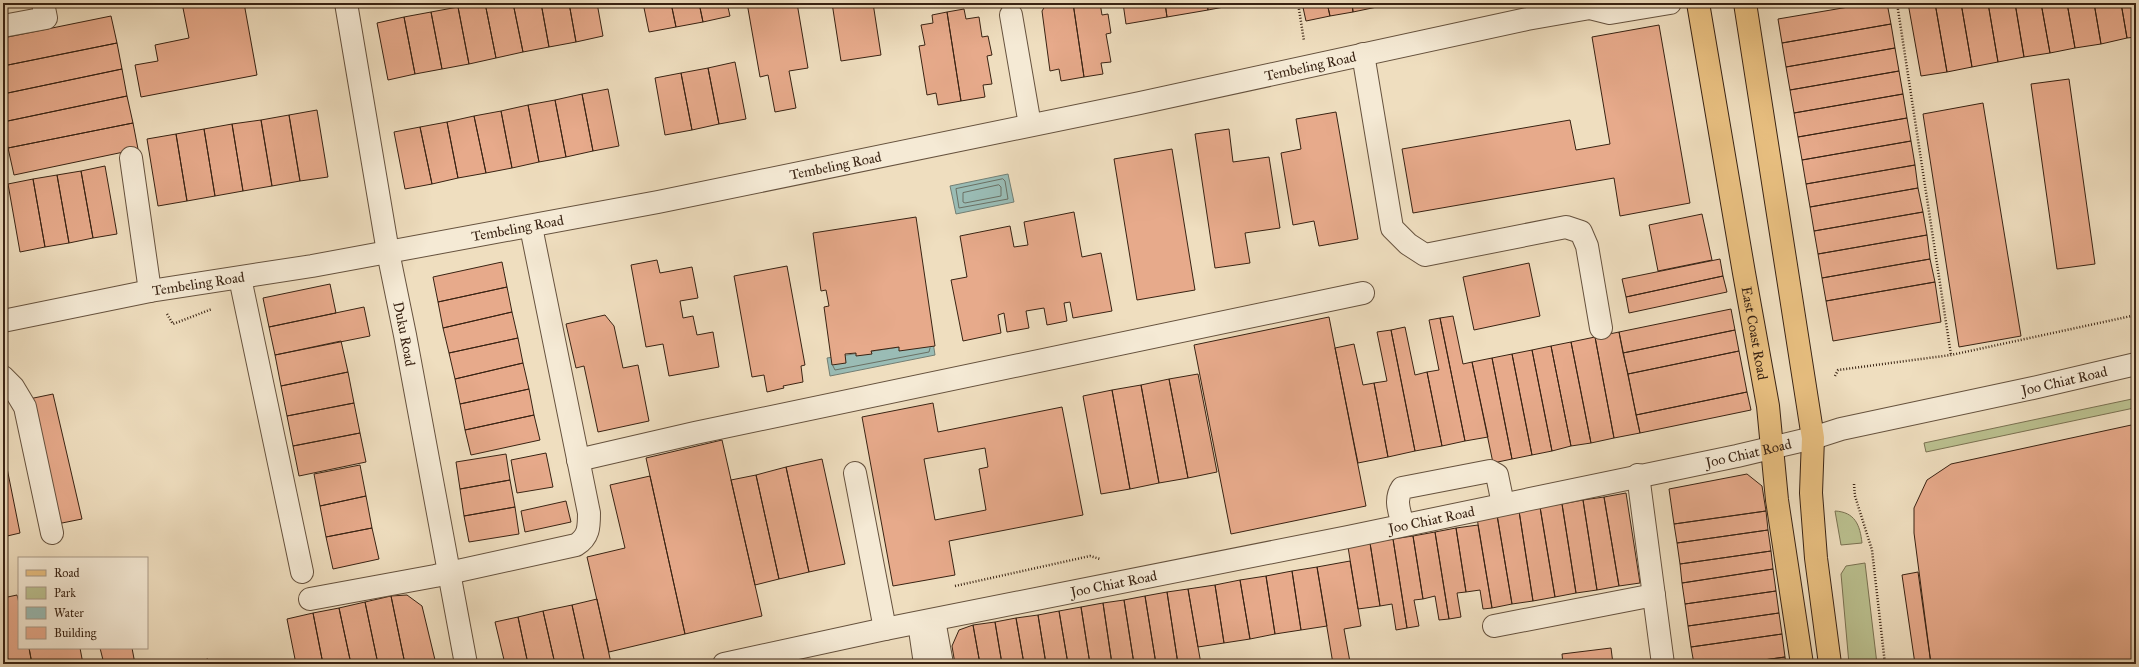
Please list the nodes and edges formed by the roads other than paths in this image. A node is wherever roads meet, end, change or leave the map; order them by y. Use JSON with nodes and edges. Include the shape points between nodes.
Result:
{"nodes":[{"id":1,"x":44,"y":3,"type":"edge"},
{"id":2,"x":346,"y":3,"type":"edge"},
{"id":3,"x":1670,"y":3,"type":"edge"},
{"id":4,"x":1698,"y":3,"type":"edge"},
{"id":5,"x":1745,"y":3,"type":"edge"},
{"id":6,"x":1594,"y":6,"type":"edge"},
{"id":7,"x":1566,"y":7,"type":"edge"},
{"id":8,"x":1012,"y":15,"type":"dead end"},
{"id":9,"x":3,"y":26,"type":"edge"},
{"id":10,"x":1363,"y":54,"type":"junction"},
{"id":11,"x":1030,"y":125,"type":"junction"},
{"id":12,"x":131,"y":158,"type":"dead end"},
{"id":13,"x":531,"y":227,"type":"junction"},
{"id":14,"x":388,"y":252,"type":"junction"},
{"id":15,"x":243,"y":288,"type":"junction"},
{"id":16,"x":150,"y":291,"type":"junction"},
{"id":17,"x":1362,"y":294,"type":"dead end"},
{"id":18,"x":3,"y":321,"type":"edge"},
{"id":19,"x":1601,"y":328,"type":"dead end"},
{"id":20,"x":2136,"y":364,"type":"edge"},
{"id":21,"x":3,"y":377,"type":"edge"},
{"id":22,"x":1813,"y":438,"type":"junction"},
{"id":23,"x":1773,"y":447,"type":"junction"},
{"id":24,"x":578,"y":460,"type":"junction"},
{"id":25,"x":855,"y":473,"type":"dead end"},
{"id":26,"x":1638,"y":475,"type":"junction"},
{"id":27,"x":1503,"y":504,"type":"junction"},
{"id":28,"x":1403,"y":525,"type":"junction"},
{"id":29,"x":52,"y":533,"type":"dead end"},
{"id":30,"x":302,"y":572,"type":"dead end"},
{"id":31,"x":448,"y":574,"type":"junction"},
{"id":32,"x":1654,"y":595,"type":"junction"},
{"id":33,"x":310,"y":598,"type":"dead end"},
{"id":34,"x":926,"y":621,"type":"junction"},
{"id":35,"x":1494,"y":626,"type":"dead end"},
{"id":36,"x":885,"y":629,"type":"junction"},
{"id":37,"x":466,"y":664,"type":"edge"},
{"id":38,"x":724,"y":664,"type":"edge"},
{"id":39,"x":925,"y":664,"type":"edge"},
{"id":40,"x":942,"y":664,"type":"edge"},
{"id":41,"x":1663,"y":664,"type":"edge"},
{"id":42,"x":1802,"y":664,"type":"edge"},
{"id":43,"x":1830,"y":664,"type":"edge"}],
"edges":[{"from":1,"to":9,"type":"street","via":[[46,18]]},
{"from":2,"to":14,"type":"street","name":"Duku Road"},
{"from":3,"to":6,"type":"street","name":"Tembeling Road","via":[[1610,13]]},
{"from":4,"to":23,"type":"main road","name":"East Coast Road"},
{"from":5,"to":22,"type":"main road"},
{"from":6,"to":7,"type":"street","name":"Tembeling Road"},
{"from":7,"to":10,"type":"street","name":"Tembeling Road"},
{"from":8,"to":11,"type":"street"},
{"from":10,"to":11,"type":"street","name":"Tembeling Road"},
{"from":10,"to":19,"type":"street","via":[[1392,228],[1408,244],[1425,255],[1566,227],[1581,232],[1587,246]]},
{"from":11,"to":13,"type":"street","name":"Tembeling Road"},
{"from":12,"to":16,"type":"street"},
{"from":13,"to":14,"type":"street","name":"Tembeling Road"},
{"from":13,"to":24,"type":"street"},
{"from":14,"to":15,"type":"street","name":"Tembeling Road"},
{"from":14,"to":31,"type":"street","name":"Duku Road"},
{"from":15,"to":16,"type":"street","name":"Tembeling Road"},
{"from":15,"to":30,"type":"street"},
{"from":16,"to":18,"type":"street","name":"Tembeling Road"},
{"from":17,"to":24,"type":"street","via":[[695,433]]},
{"from":20,"to":22,"type":"street","name":"Joo Chiat Road","via":[[1841,429]]},
{"from":21,"to":29,"type":"street","via":[[13,387],[25,407]]},
{"from":22,"to":23,"type":"street","name":"Joo Chiat Road"},
{"from":22,"to":43,"type":"main road","via":[[1811,493],[1816,558]]},
{"from":23,"to":26,"type":"street","name":"Joo Chiat Road"},
{"from":23,"to":42,"type":"main road","name":"East Coast Road","via":[[1777,500]]},
{"from":24,"to":31,"type":"street","via":[[589,513],[589,527],[584,540],[576,545]]},
{"from":25,"to":36,"type":"street"},
{"from":26,"to":27,"type":"street","name":"Joo Chiat Road"},
{"from":26,"to":32,"type":"street"},
{"from":27,"to":28,"type":"street","name":"Joo Chiat Road"},
{"from":27,"to":28,"type":"street","via":[[1497,475],[1490,471],[1402,488],[1397,501]]},
{"from":28,"to":34,"type":"street","name":"Joo Chiat Road"},
{"from":31,"to":33,"type":"street"},
{"from":31,"to":37,"type":"street","name":"Duku Road"},
{"from":32,"to":35,"type":"street"},
{"from":32,"to":41,"type":"street"},
{"from":34,"to":36,"type":"street","name":"Joo Chiat Road"},
{"from":34,"to":39,"type":"street"},
{"from":34,"to":40,"type":"street"},
{"from":36,"to":38,"type":"street","name":"Joo Chiat Road"}]}
